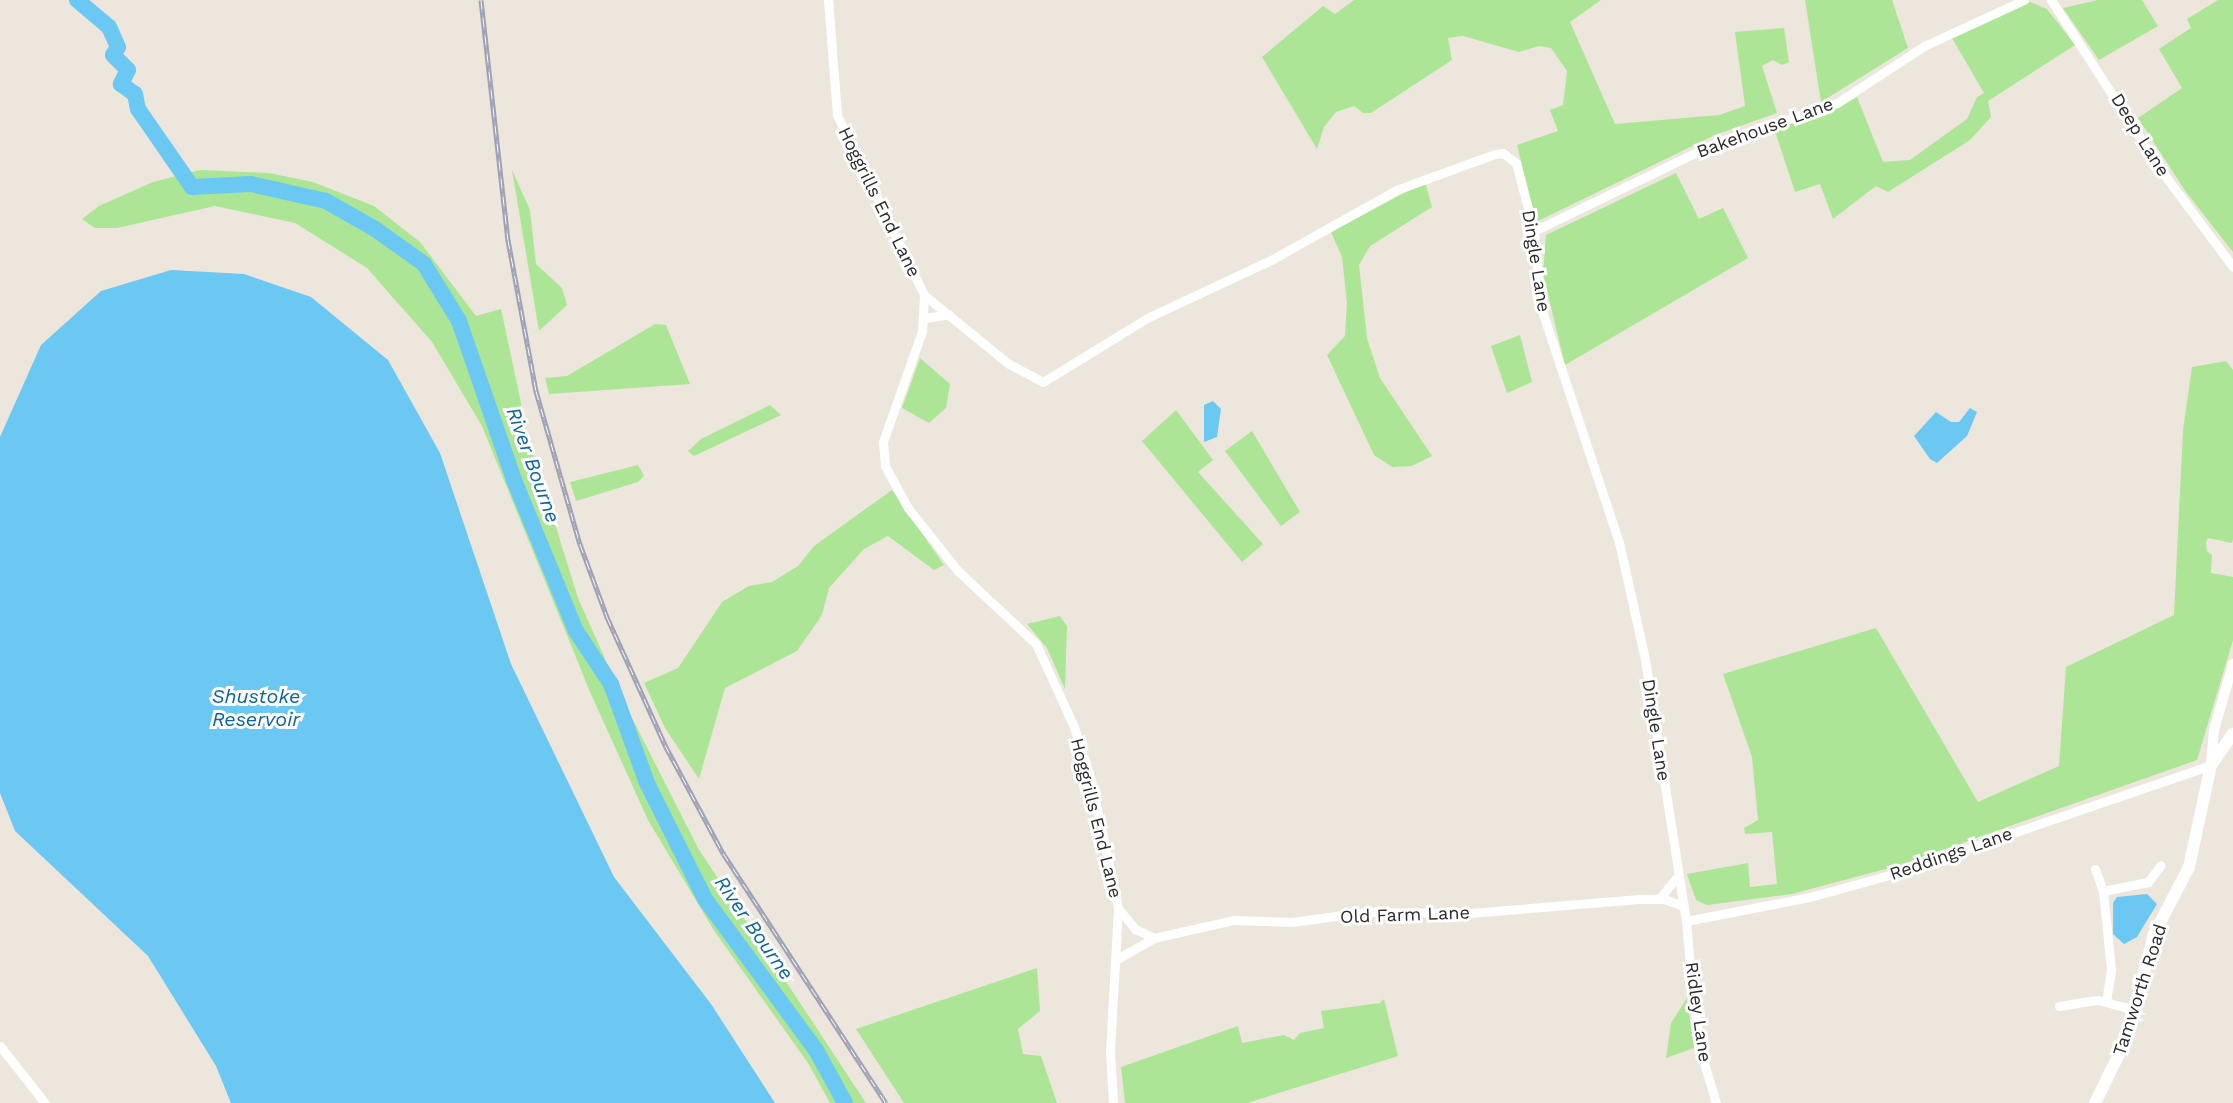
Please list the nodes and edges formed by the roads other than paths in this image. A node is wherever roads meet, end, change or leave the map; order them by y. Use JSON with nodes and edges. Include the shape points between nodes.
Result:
{"nodes":[{"id":1,"x":828,"y":0,"type":"edge"},
{"id":2,"x":2024,"y":0,"type":"edge"},
{"id":3,"x":2051,"y":0,"type":"edge"},
{"id":4,"x":1534,"y":231,"type":"junction"},
{"id":5,"x":2233,"y":267,"type":"edge"},
{"id":6,"x":924,"y":295,"type":"junction"},
{"id":7,"x":949,"y":314,"type":"junction"},
{"id":8,"x":924,"y":318,"type":"junction"},
{"id":9,"x":2233,"y":664,"type":"edge"},
{"id":10,"x":2214,"y":730,"type":"junction"},
{"id":11,"x":2230,"y":737,"type":"edge"},
{"id":12,"x":2211,"y":765,"type":"junction"},
{"id":13,"x":2161,"y":865,"type":"dead end"},
{"id":14,"x":2096,"y":869,"type":"dead end"},
{"id":15,"x":1677,"y":877,"type":"junction"},
{"id":16,"x":2103,"y":891,"type":"junction"},
{"id":17,"x":1659,"y":899,"type":"junction"},
{"id":18,"x":1683,"y":906,"type":"junction"},
{"id":19,"x":1118,"y":908,"type":"junction"},
{"id":20,"x":1686,"y":921,"type":"junction"},
{"id":21,"x":1154,"y":938,"type":"junction"},
{"id":22,"x":1117,"y":959,"type":"junction"},
{"id":23,"x":2106,"y":1001,"type":"junction"},
{"id":24,"x":2059,"y":1006,"type":"dead end"},
{"id":25,"x":2136,"y":1010,"type":"junction"},
{"id":26,"x":0,"y":1046,"type":"edge"},
{"id":27,"x":45,"y":1103,"type":"edge"},
{"id":28,"x":1113,"y":1103,"type":"edge"},
{"id":29,"x":1716,"y":1103,"type":"edge"},
{"id":30,"x":2095,"y":1103,"type":"edge"}],
"edges":[{"from":1,"to":6,"type":"street","name":"Hoggrills End Lane","via":[[837,115]]},
{"from":2,"to":4,"type":"street","name":"Bakehouse Lane","via":[[1924,46],[1837,103],[1715,143]]},
{"from":3,"to":5,"type":"street","name":"Deep Lane","via":[[2163,173]]},
{"from":4,"to":7,"type":"street","name":"Dingle Lane","via":[[1516,164],[1503,153],[1396,190],[1271,261],[1147,318],[1048,381],[1020,373]]},
{"from":4,"to":15,"type":"street","name":"Dingle Lane","via":[[1541,308],[1619,542],[1636,615]]},
{"from":6,"to":7,"type":"street","name":"Dingle Lane"},
{"from":6,"to":8,"type":"street","name":"Hoggrills End Lane"},
{"from":7,"to":8,"type":"street"},
{"from":8,"to":19,"type":"street","name":"Hoggrills End Lane","via":[[883,442],[885,466],[909,508],[958,571],[1030,636],[1044,656],[1086,764]]},
{"from":9,"to":10,"type":"street"},
{"from":10,"to":11,"type":"street"},
{"from":10,"to":12,"type":"street"},
{"from":11,"to":12,"type":"main road","name":"Tamworth Road"},
{"from":12,"to":20,"type":"street","name":"Reddings Lane","via":[[1893,874],[1810,897]]},
{"from":12,"to":25,"type":"main road","name":"Tamworth Road","via":[[2189,867],[2154,934]]},
{"from":13,"to":16,"type":"street","via":[[2148,882]]},
{"from":14,"to":16,"type":"street"},
{"from":15,"to":17,"type":"street"},
{"from":15,"to":18,"type":"street","name":"Dingle Lane"},
{"from":16,"to":23,"type":"street","via":[[2111,970]]},
{"from":17,"to":18,"type":"street","name":"Old Farm Lane"},
{"from":17,"to":21,"type":"street","name":"Old Farm Lane","via":[[1470,913],[1365,912],[1298,921],[1233,920]]},
{"from":18,"to":20,"type":"street","name":"Dingle Lane"},
{"from":19,"to":21,"type":"street","via":[[1135,929]]},
{"from":19,"to":22,"type":"street","name":"Hoggrills End Lane"},
{"from":20,"to":29,"type":"street","name":"Ridley Lane","via":[[1700,1043]]},
{"from":21,"to":22,"type":"street","name":"Old Farm Lane"},
{"from":22,"to":28,"type":"street","name":"Hoggrills End Lane","via":[[1111,1026]]},
{"from":23,"to":24,"type":"street"},
{"from":23,"to":25,"type":"street"},
{"from":25,"to":30,"type":"main road","name":"Tamworth Road","via":[[2119,1060]]},
{"from":26,"to":27,"type":"street"}]}
